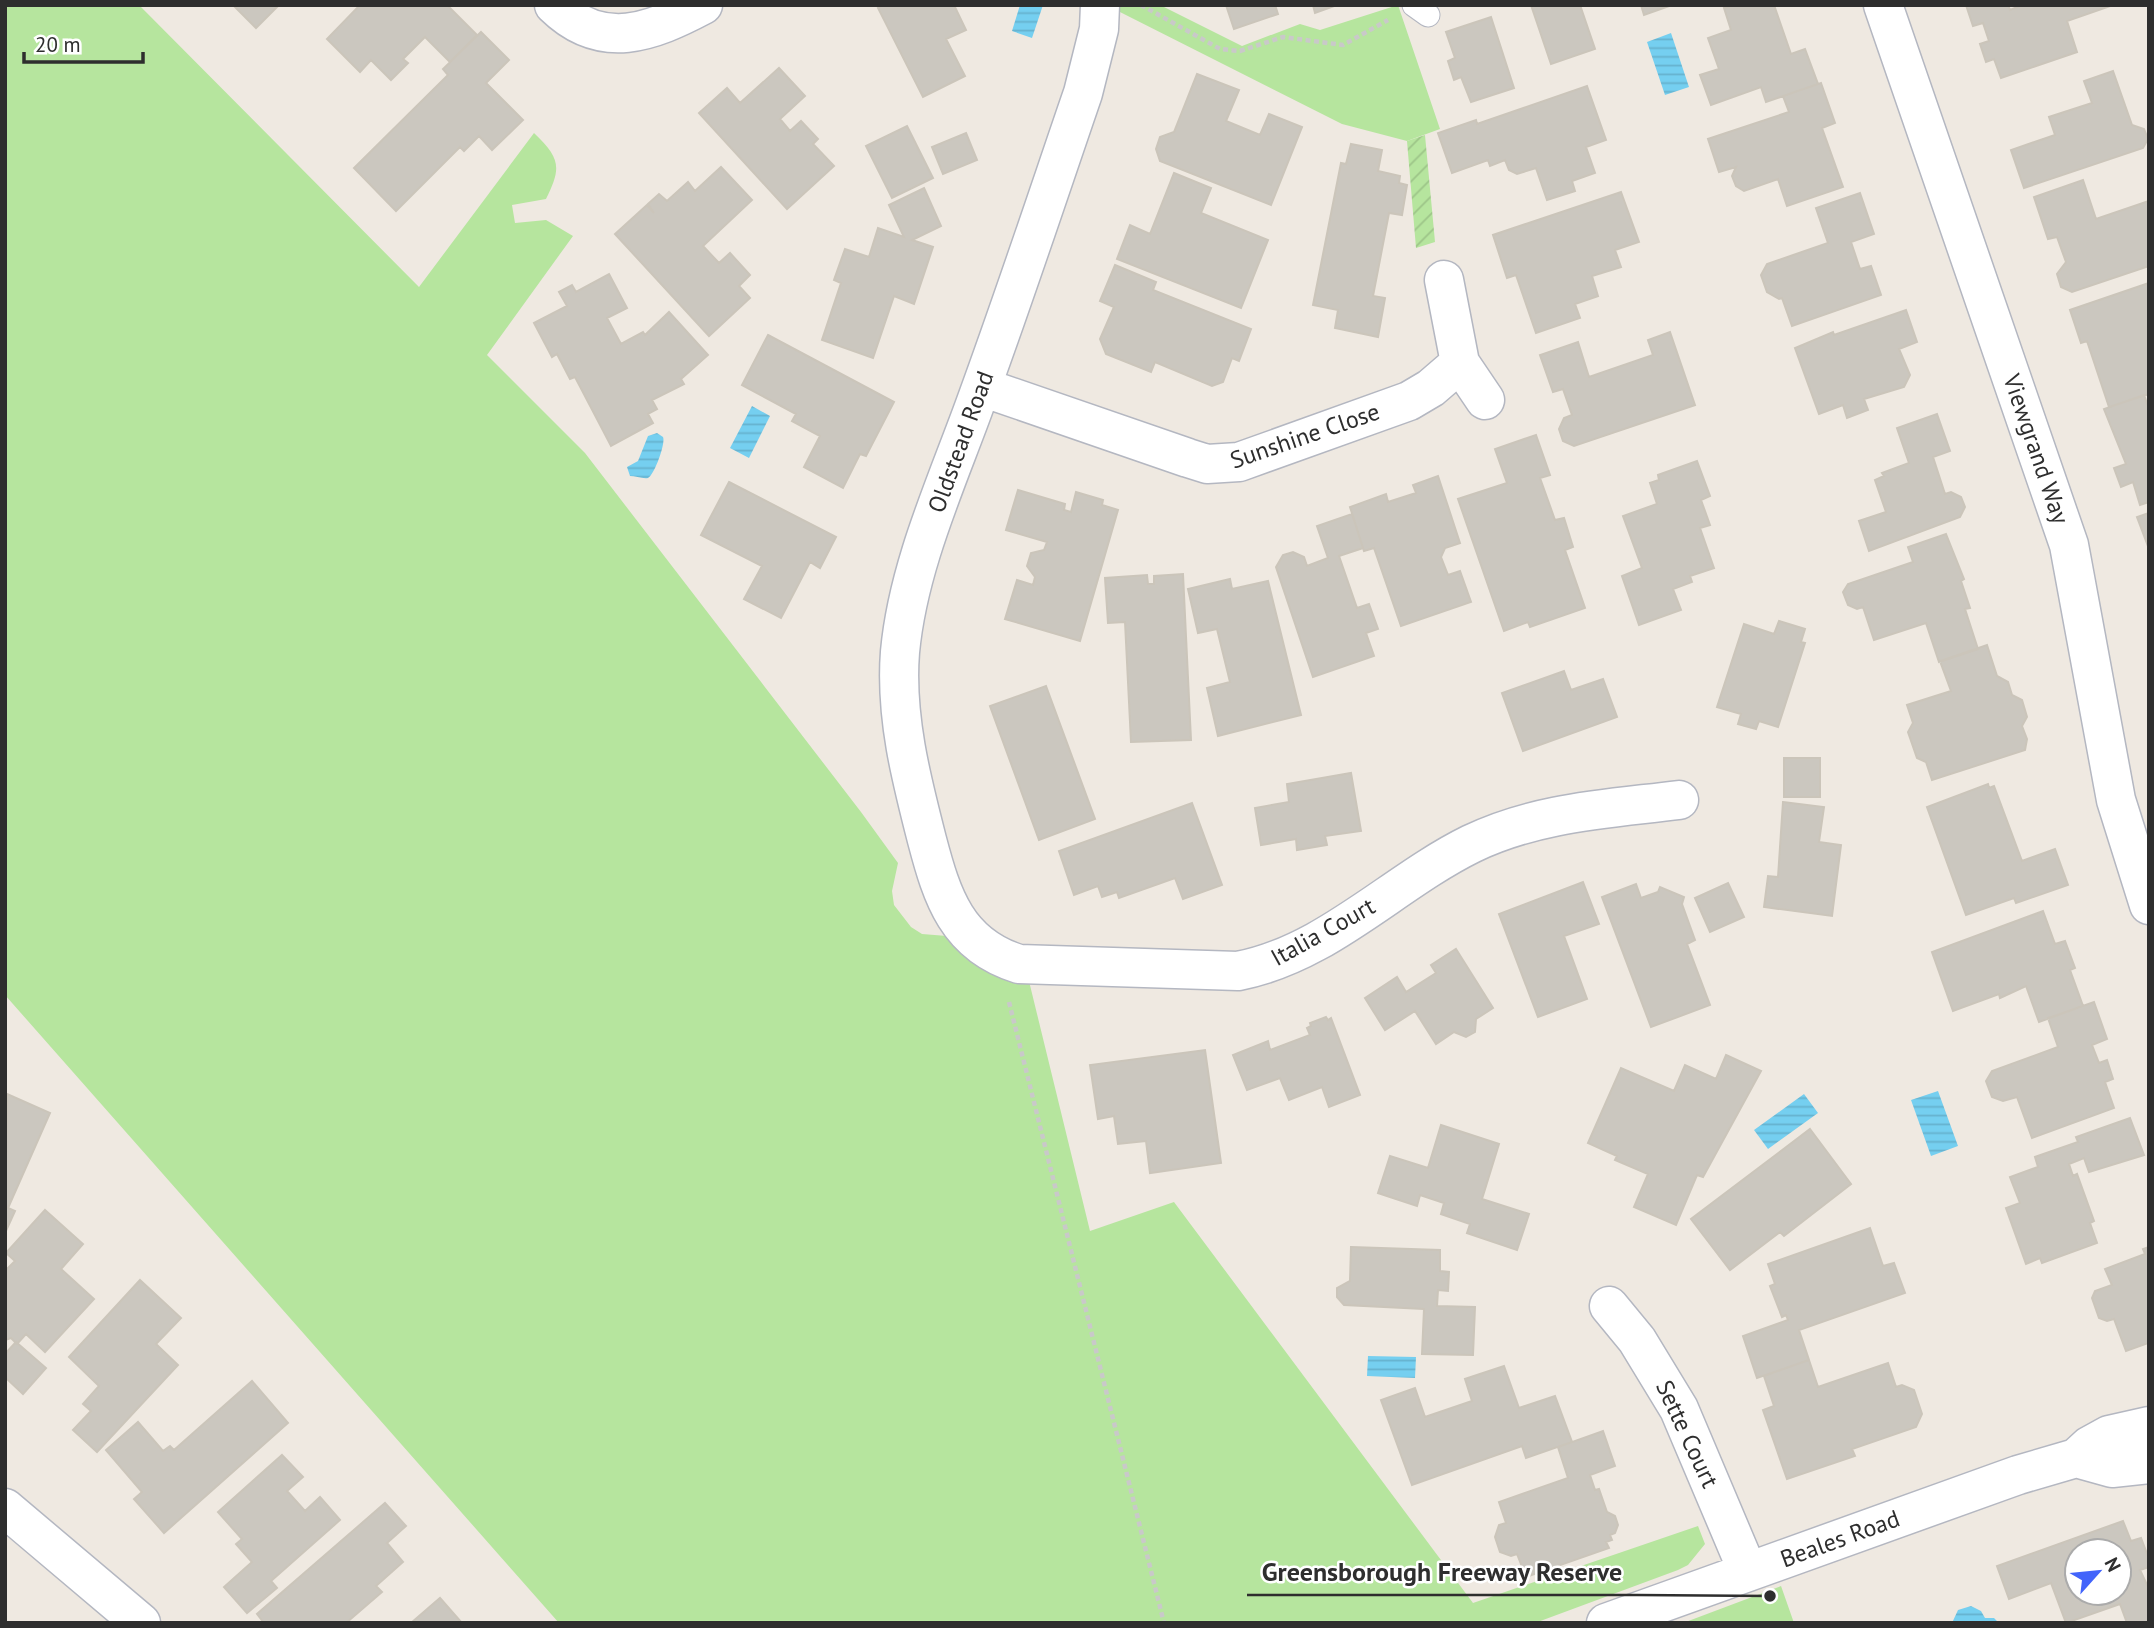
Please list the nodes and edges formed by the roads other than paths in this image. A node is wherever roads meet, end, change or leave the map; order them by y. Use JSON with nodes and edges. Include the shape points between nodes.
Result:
{"nodes":[{"id":1,"x":555,"y":5,"type":"edge"},
{"id":2,"x":703,"y":5,"type":"edge"},
{"id":3,"x":1100,"y":5,"type":"edge"},
{"id":4,"x":1883,"y":5,"type":"edge"},
{"id":5,"x":1444,"y":280,"type":"dead end"},
{"id":6,"x":1460,"y":363,"type":"junction"},
{"id":7,"x":982,"y":387,"type":"junction"},
{"id":8,"x":1485,"y":400,"type":"dead end"},
{"id":9,"x":1679,"y":800,"type":"dead end"},
{"id":10,"x":940,"y":888,"type":"joint"},
{"id":11,"x":2149,"y":905,"type":"edge"},
{"id":12,"x":1609,"y":1306,"type":"dead end"},
{"id":13,"x":2149,"y":1426,"type":"edge"},
{"id":14,"x":2076,"y":1458,"type":"junction"},
{"id":15,"x":2149,"y":1464,"type":"edge"},
{"id":16,"x":5,"y":1508,"type":"edge"},
{"id":17,"x":1748,"y":1572,"type":"junction"},
{"id":18,"x":141,"y":1623,"type":"edge"},
{"id":19,"x":1606,"y":1623,"type":"edge"}],
"edges":[{"from":1,"to":2,"type":"street","via":[[581,24],[616,34],[657,28]]},
{"from":3,"to":7,"type":"street","name":"Oldstead Road","via":[[1083,93]]},
{"from":4,"to":11,"type":"street","name":"Viewgrand Way","via":[[2069,545],[2116,800]]},
{"from":5,"to":6,"type":"street"},
{"from":6,"to":7,"type":"street","name":"Sunshine Close","via":[[1409,401],[1223,465],[1188,458]]},
{"from":6,"to":8,"type":"street"},
{"from":7,"to":10,"type":"street","name":"Oldstead Road","via":[[922,550],[900,651],[908,766]]},
{"from":9,"to":10,"type":"street","name":"Italia Court","via":[[1564,814],[1494,834],[1438,863],[1304,949],[1264,966],[1209,972],[1019,964],[976,943]]},
{"from":12,"to":17,"type":"street","name":"Sette Court","via":[[1637,1340],[1673,1398]]},
{"from":13,"to":14,"type":"street","name":"Beales Road","via":[[2109,1435]]},
{"from":14,"to":15,"type":"street","via":[[2112,1468]]},
{"from":14,"to":17,"type":"street","name":"Beales Road"},
{"from":16,"to":18,"type":"street"},
{"from":17,"to":19,"type":"street","name":"Beales Road"}]}
